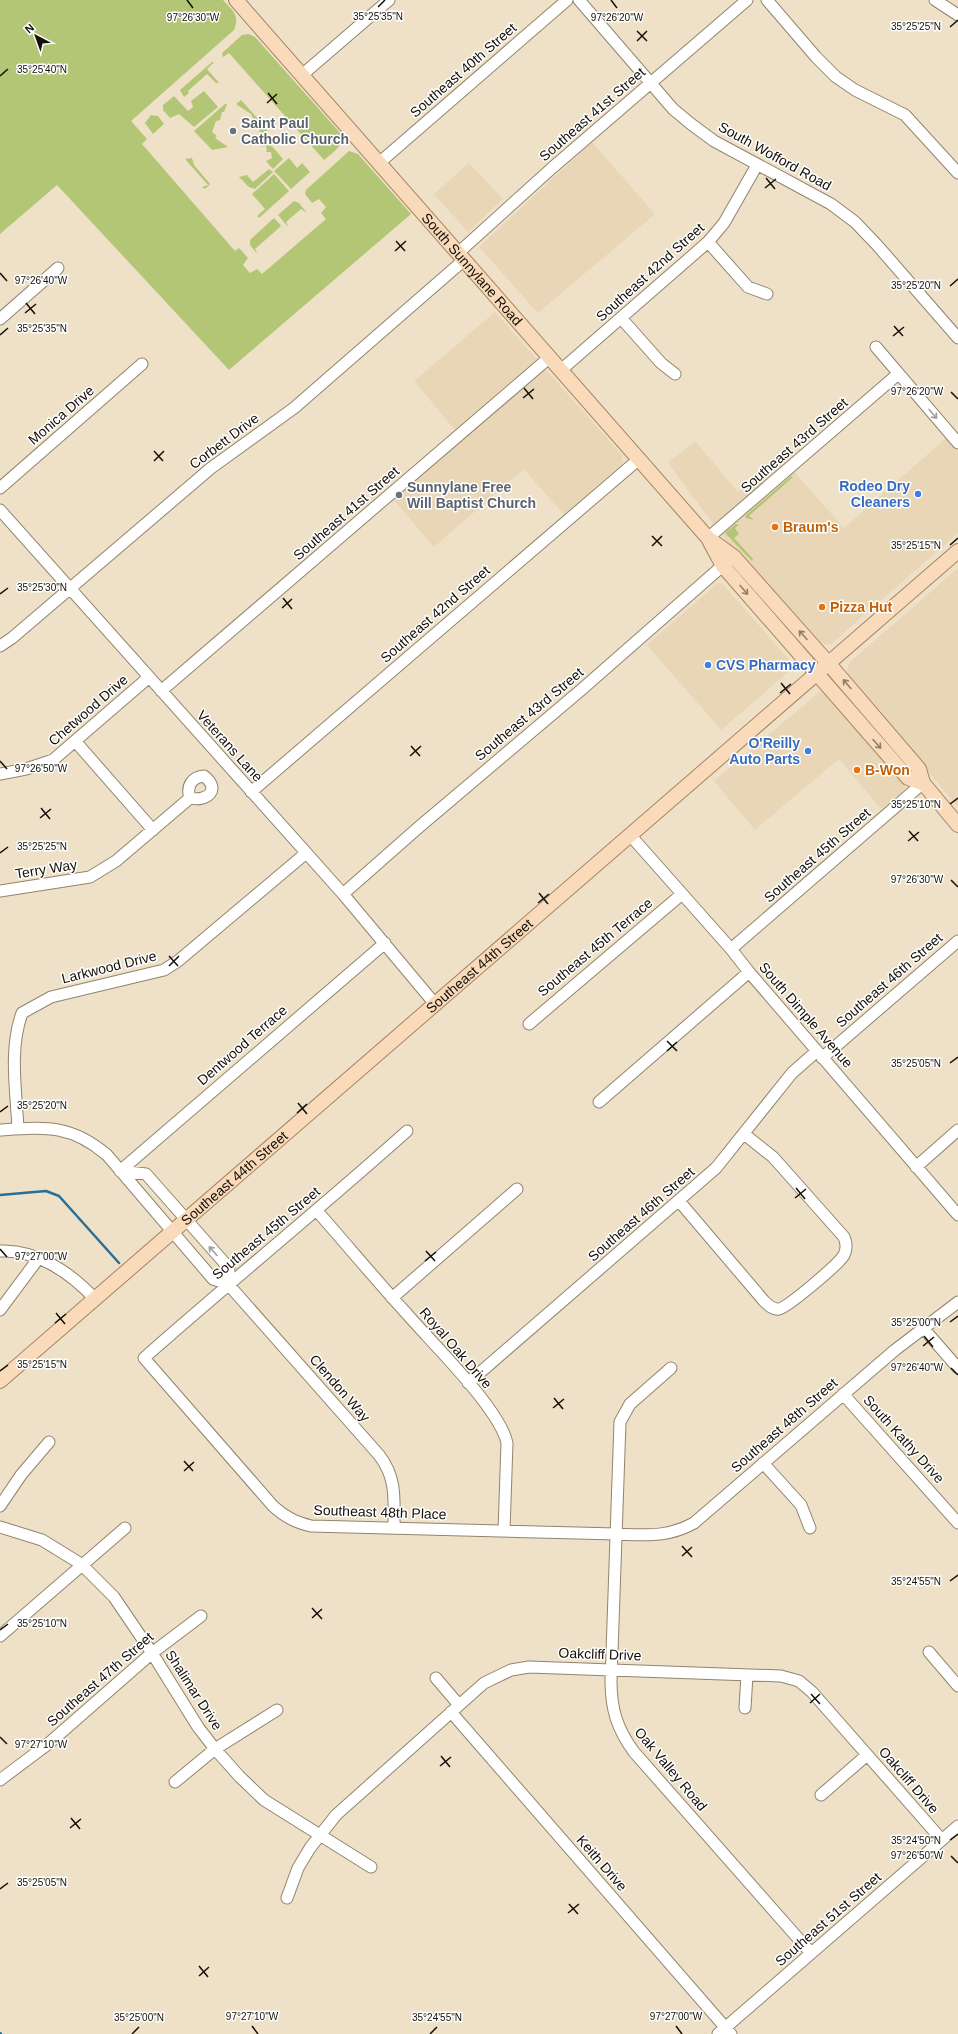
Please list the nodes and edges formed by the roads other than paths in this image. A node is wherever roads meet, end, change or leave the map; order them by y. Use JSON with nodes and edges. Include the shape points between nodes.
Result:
{"nodes":[{"id":1,"x":236,"y":0,"type":"edge"},
{"id":2,"x":389,"y":0,"type":"edge"},
{"id":3,"x":567,"y":0,"type":"edge"},
{"id":4,"x":578,"y":0,"type":"edge"},
{"id":5,"x":747,"y":0,"type":"edge"},
{"id":6,"x":767,"y":0,"type":"edge"},
{"id":7,"x":935,"y":0,"type":"edge"},
{"id":8,"x":958,"y":15,"type":"edge"},
{"id":9,"x":302,"y":75,"type":"junction"},
{"id":10,"x":650,"y":83,"type":"junction"},
{"id":11,"x":379,"y":163,"type":"junction"},
{"id":12,"x":757,"y":165,"type":"junction"},
{"id":13,"x":958,"y":173,"type":"edge"},
{"id":14,"x":708,"y":242,"type":"junction"},
{"id":15,"x":461,"y":256,"type":"junction"},
{"id":16,"x":58,"y":268,"type":"dead end"},
{"id":17,"x":767,"y":294,"type":"dead end"},
{"id":18,"x":622,"y":318,"type":"junction"},
{"id":19,"x":0,"y":319,"type":"edge"},
{"id":20,"x":958,"y":338,"type":"edge"},
{"id":21,"x":876,"y":348,"type":"dead end"},
{"id":22,"x":550,"y":357,"type":"junction"},
{"id":23,"x":142,"y":364,"type":"dead end"},
{"id":24,"x":561,"y":370,"type":"junction"},
{"id":25,"x":676,"y":374,"type":"dead end"},
{"id":26,"x":898,"y":374,"type":"junction"},
{"id":27,"x":958,"y":443,"type":"edge"},
{"id":28,"x":639,"y":459,"type":"junction"},
{"id":29,"x":0,"y":488,"type":"edge"},
{"id":30,"x":0,"y":510,"type":"edge"},
{"id":31,"x":708,"y":538,"type":"junction"},
{"id":32,"x":958,"y":551,"type":"edge"},
{"id":33,"x":734,"y":557,"type":"junction"},
{"id":34,"x":723,"y":566,"type":"junction"},
{"id":35,"x":69,"y":588,"type":"junction"},
{"id":36,"x":0,"y":646,"type":"edge"},
{"id":37,"x":829,"y":664,"type":"junction"},
{"id":38,"x":817,"y":675,"type":"junction"},
{"id":39,"x":148,"y":678,"type":"junction"},
{"id":40,"x":161,"y":691,"type":"junction"},
{"id":41,"x":76,"y":741,"type":"junction"},
{"id":42,"x":0,"y":774,"type":"edge"},
{"id":43,"x":923,"y":783,"type":"junction"},
{"id":44,"x":251,"y":792,"type":"junction"},
{"id":45,"x":190,"y":798,"type":"dead end"},
{"id":46,"x":958,"y":825,"type":"edge"},
{"id":47,"x":153,"y":830,"type":"junction"},
{"id":48,"x":630,"y":835,"type":"junction"},
{"id":49,"x":305,"y":854,"type":"junction"},
{"id":50,"x":0,"y":891,"type":"edge"},
{"id":51,"x":343,"y":894,"type":"junction"},
{"id":52,"x":682,"y":894,"type":"junction"},
{"id":53,"x":958,"y":941,"type":"edge"},
{"id":54,"x":385,"y":943,"type":"junction"},
{"id":55,"x":731,"y":949,"type":"junction"},
{"id":56,"x":749,"y":972,"type":"junction"},
{"id":57,"x":436,"y":1004,"type":"junction"},
{"id":58,"x":529,"y":1024,"type":"dead end"},
{"id":59,"x":819,"y":1054,"type":"junction"},
{"id":60,"x":599,"y":1102,"type":"dead end"},
{"id":61,"x":18,"y":1128,"type":"junction"},
{"id":62,"x":0,"y":1130,"type":"edge"},
{"id":63,"x":407,"y":1130,"type":"dead end"},
{"id":64,"x":958,"y":1130,"type":"edge"},
{"id":65,"x":744,"y":1134,"type":"junction"},
{"id":66,"x":916,"y":1167,"type":"junction"},
{"id":67,"x":120,"y":1171,"type":"junction"},
{"id":68,"x":159,"y":1189,"type":"junction"},
{"id":69,"x":517,"y":1190,"type":"dead end"},
{"id":70,"x":145,"y":1201,"type":"junction"},
{"id":71,"x":679,"y":1201,"type":"junction"},
{"id":72,"x":317,"y":1211,"type":"junction"},
{"id":73,"x":958,"y":1214,"type":"edge"},
{"id":74,"x":186,"y":1221,"type":"junction"},
{"id":75,"x":168,"y":1228,"type":"junction"},
{"id":76,"x":0,"y":1251,"type":"edge"},
{"id":77,"x":38,"y":1259,"type":"junction"},
{"id":78,"x":228,"y":1284,"type":"junction"},
{"id":79,"x":392,"y":1298,"type":"junction"},
{"id":80,"x":95,"y":1299,"type":"junction"},
{"id":81,"x":958,"y":1302,"type":"edge"},
{"id":82,"x":0,"y":1310,"type":"edge"},
{"id":83,"x":924,"y":1329,"type":"junction"},
{"id":84,"x":144,"y":1358,"type":"joint"},
{"id":85,"x":671,"y":1368,"type":"dead end"},
{"id":86,"x":958,"y":1368,"type":"edge"},
{"id":87,"x":0,"y":1381,"type":"edge"},
{"id":88,"x":468,"y":1383,"type":"junction"},
{"id":89,"x":843,"y":1394,"type":"junction"},
{"id":90,"x":49,"y":1442,"type":"dead end"},
{"id":91,"x":762,"y":1463,"type":"junction"},
{"id":92,"x":0,"y":1506,"type":"edge"},
{"id":93,"x":958,"y":1523,"type":"edge"},
{"id":94,"x":0,"y":1527,"type":"edge"},
{"id":95,"x":394,"y":1527,"type":"junction"},
{"id":96,"x":125,"y":1528,"type":"dead end"},
{"id":97,"x":810,"y":1528,"type":"dead end"},
{"id":98,"x":504,"y":1531,"type":"junction"},
{"id":99,"x":616,"y":1534,"type":"junction"},
{"id":100,"x":81,"y":1564,"type":"junction"},
{"id":101,"x":201,"y":1616,"type":"dead end"},
{"id":102,"x":0,"y":1636,"type":"edge"},
{"id":103,"x":928,"y":1652,"type":"dead end"},
{"id":104,"x":152,"y":1653,"type":"junction"},
{"id":105,"x":611,"y":1670,"type":"junction"},
{"id":106,"x":747,"y":1675,"type":"junction"},
{"id":107,"x":436,"y":1678,"type":"dead end"},
{"id":108,"x":958,"y":1686,"type":"edge"},
{"id":109,"x":455,"y":1708,"type":"junction"},
{"id":110,"x":745,"y":1708,"type":"dead end"},
{"id":111,"x":277,"y":1710,"type":"dead end"},
{"id":112,"x":215,"y":1750,"type":"junction"},
{"id":113,"x":867,"y":1754,"type":"junction"},
{"id":114,"x":0,"y":1780,"type":"edge"},
{"id":115,"x":175,"y":1782,"type":"dead end"},
{"id":116,"x":820,"y":1795,"type":"dead end"},
{"id":117,"x":958,"y":1826,"type":"edge"},
{"id":118,"x":318,"y":1836,"type":"junction"},
{"id":119,"x":942,"y":1840,"type":"junction"},
{"id":120,"x":371,"y":1867,"type":"dead end"},
{"id":121,"x":287,"y":1898,"type":"dead end"},
{"id":122,"x":811,"y":1954,"type":"junction"},
{"id":123,"x":725,"y":2032,"type":"edge"}],
"edges":[{"from":1,"to":9,"type":"main road","name":"South Sunnylane Road"},
{"from":2,"to":9,"type":"street"},
{"from":3,"to":11,"type":"street","name":"Southeast 40th Street"},
{"from":4,"to":10,"type":"street","name":"South Wofford Road"},
{"from":5,"to":10,"type":"street","name":"Southeast 41st Street"},
{"from":6,"to":13,"type":"street","via":[[836,77],[855,90],[905,115]]},
{"from":7,"to":8,"type":"street"},
{"from":9,"to":11,"type":"main road","name":"South Sunnylane Road"},
{"from":10,"to":12,"type":"street","name":"South Wofford Road","via":[[691,124],[714,141]]},
{"from":10,"to":15,"type":"street","name":"Southeast 41st Street"},
{"from":11,"to":15,"type":"main road","name":"South Sunnylane Road"},
{"from":12,"to":14,"type":"street","name":"Southeast 42nd Street","via":[[724,223]]},
{"from":12,"to":20,"type":"street","name":"South Wofford Road","via":[[831,204],[855,222]]},
{"from":14,"to":17,"type":"street","via":[[748,286]]},
{"from":14,"to":18,"type":"street","name":"Southeast 42nd Street"},
{"from":15,"to":22,"type":"main road","name":"South Sunnylane Road"},
{"from":15,"to":35,"type":"street","name":"Corbett Drive","via":[[294,408],[211,468]]},
{"from":16,"to":19,"type":"street"},
{"from":18,"to":24,"type":"street","name":"Southeast 42nd Street"},
{"from":18,"to":25,"type":"street","via":[[661,363]]},
{"from":21,"to":26,"type":"street"},
{"from":22,"to":24,"type":"main road","name":"South Sunnylane Road"},
{"from":22,"to":40,"type":"street","name":"Southeast 41st Street"},
{"from":23,"to":29,"type":"street","name":"Monica Drive"},
{"from":24,"to":28,"type":"main road","name":"South Sunnylane Road"},
{"from":26,"to":27,"type":"street","one_way":true},
{"from":26,"to":31,"type":"street","name":"Southeast 43rd Street"},
{"from":28,"to":31,"type":"main road","name":"South Sunnylane Road"},
{"from":28,"to":44,"type":"street","name":"Southeast 42nd Street"},
{"from":30,"to":35,"type":"street","name":"Veterans Lane"},
{"from":31,"to":33,"type":"main road","name":"South Sunnylane Road"},
{"from":31,"to":34,"type":"main road","name":"South Sunnylane Road"},
{"from":32,"to":37,"type":"main road","name":"Southeast 44th Street"},
{"from":33,"to":34,"type":"street","name":"Southeast 43rd Street"},
{"from":37,"to":33,"type":"main road","name":"South Sunnylane Road","one_way":true},
{"from":34,"to":38,"type":"main road","name":"South Sunnylane Road","one_way":true},
{"from":34,"to":51,"type":"street","name":"Southeast 43rd Street"},
{"from":35,"to":36,"type":"street","name":"Corbett Drive"},
{"from":35,"to":39,"type":"street","name":"Veterans Lane"},
{"from":37,"to":38,"type":"main road","name":"Southeast 44th Street"},
{"from":43,"to":37,"type":"main road","name":"South Sunnylane Road","one_way":true,"via":[[919,769]]},
{"from":38,"to":43,"type":"main road","name":"South Sunnylane Road","one_way":true,"via":[[908,778]]},
{"from":38,"to":48,"type":"main road","name":"Southeast 44th Street"},
{"from":39,"to":40,"type":"street","name":"Veterans Lane"},
{"from":39,"to":41,"type":"street","name":"Chetwood Drive"},
{"from":40,"to":44,"type":"street","name":"Veterans Lane"},
{"from":41,"to":42,"type":"street","name":"Chetwood Drive","via":[[53,760]]},
{"from":41,"to":47,"type":"street"},
{"from":43,"to":46,"type":"main road","name":"South Sunnylane Road"},
{"from":43,"to":55,"type":"street","name":"Southeast 45th Street"},
{"from":44,"to":49,"type":"street","name":"Veterans Lane"},
{"from":45,"to":47,"type":"street","name":"Terry Way"},
{"from":47,"to":50,"type":"street","name":"Terry Way","via":[[116,861],[90,877]]},
{"from":48,"to":52,"type":"street","name":"South Dimple Avenue"},
{"from":48,"to":57,"type":"main road","name":"Southeast 44th Street"},
{"from":49,"to":51,"type":"street","name":"Veterans Lane"},
{"from":49,"to":61,"type":"street","name":"Larkwood Drive","via":[[164,970],[51,997],[22,1013],[17,1026],[15,1051]]},
{"from":51,"to":54,"type":"street","name":"Veterans Lane"},
{"from":52,"to":55,"type":"street","name":"South Dimple Avenue"},
{"from":52,"to":58,"type":"street","name":"Southeast 45th Terrace"},
{"from":53,"to":59,"type":"street","name":"Southeast 46th Street"},
{"from":54,"to":57,"type":"street","name":"Veterans Lane"},
{"from":54,"to":67,"type":"street","name":"Dentwood Terrace"},
{"from":55,"to":56,"type":"street","name":"South Dimple Avenue"},
{"from":56,"to":59,"type":"street","name":"South Dimple Avenue"},
{"from":56,"to":60,"type":"street"},
{"from":57,"to":74,"type":"main road","name":"Southeast 44th Street"},
{"from":59,"to":65,"type":"street","name":"Southeast 46th Street","via":[[792,1072]]},
{"from":59,"to":66,"type":"street","name":"South Dimple Avenue"},
{"from":61,"to":62,"type":"street","name":"Clendon Way"},
{"from":61,"to":67,"type":"street","name":"Clendon Way","via":[[72,1132],[95,1145]]},
{"from":63,"to":72,"type":"street","name":"Southeast 45th Street"},
{"from":64,"to":66,"type":"street"},
{"from":65,"to":71,"type":"street","name":"Southeast 46th Street","via":[[716,1168]]},
{"from":65,"to":71,"type":"street","via":[[773,1157],[844,1238],[846,1248],[840,1261],[789,1304],[778,1309],[773,1308],[764,1301]]},
{"from":66,"to":73,"type":"street","name":"South Dimple Avenue"},
{"from":67,"to":68,"type":"street","via":[[146,1174]]},
{"from":67,"to":70,"type":"street","name":"Clendon Way"},
{"from":68,"to":70,"type":"street"},
{"from":68,"to":74,"type":"street"},
{"from":69,"to":79,"type":"street"},
{"from":70,"to":75,"type":"street","name":"Clendon Way"},
{"from":71,"to":88,"type":"street","name":"Southeast 46th Street"},
{"from":72,"to":78,"type":"street","name":"Southeast 45th Street"},
{"from":72,"to":79,"type":"street","name":"Royal Oak Drive"},
{"from":74,"to":75,"type":"main road","name":"Southeast 44th Street"},
{"from":78,"to":74,"type":"street","one_way":true,"via":[[229,1268]]},
{"from":75,"to":78,"type":"street","name":"Clendon Way","via":[[213,1279]]},
{"from":75,"to":80,"type":"main road","name":"Southeast 44th Street"},
{"from":76,"to":77,"type":"street","via":[[11,1251]]},
{"from":77,"to":80,"type":"street","via":[[63,1271]]},
{"from":77,"to":82,"type":"street"},
{"from":78,"to":84,"type":"street","name":"Southeast 45th Street"},
{"from":78,"to":95,"type":"street","name":"Clendon Way","via":[[388,1466],[393,1483]]},
{"from":79,"to":88,"type":"street","name":"Royal Oak Drive"},
{"from":80,"to":87,"type":"main road","name":"Southeast 44th Street"},
{"from":81,"to":83,"type":"street","name":"Southeast 48th Street"},
{"from":83,"to":86,"type":"street"},
{"from":83,"to":89,"type":"street","name":"Southeast 48th Street"},
{"from":84,"to":95,"type":"street","name":"Southeast 48th Place","via":[[285,1516],[310,1526]]},
{"from":85,"to":99,"type":"street","name":"Oak Valley Road","via":[[630,1404],[620,1422]]},
{"from":88,"to":98,"type":"street","name":"Royal Oak Drive","via":[[505,1433],[507,1443]]},
{"from":89,"to":91,"type":"street","name":"Southeast 48th Street"},
{"from":89,"to":93,"type":"street","name":"South Kathy Drive"},
{"from":90,"to":92,"type":"street"},
{"from":91,"to":97,"type":"street","via":[[801,1505]]},
{"from":91,"to":99,"type":"street","name":"Southeast 48th Street","via":[[686,1528],[662,1535]]},
{"from":94,"to":100,"type":"street","name":"Shalimar Drive","via":[[42,1540]]},
{"from":95,"to":98,"type":"street","name":"Southeast 48th Place"},
{"from":96,"to":100,"type":"street"},
{"from":98,"to":99,"type":"street","name":"Southeast 48th Place"},
{"from":99,"to":105,"type":"street","name":"Oak Valley Road"},
{"from":100,"to":102,"type":"street"},
{"from":100,"to":104,"type":"street","name":"Shalimar Drive","via":[[114,1597]]},
{"from":101,"to":104,"type":"street","name":"Southeast 47th Street"},
{"from":103,"to":108,"type":"street"},
{"from":104,"to":112,"type":"street","name":"Shalimar Drive"},
{"from":104,"to":114,"type":"street","name":"Southeast 47th Street","via":[[48,1744]]},
{"from":105,"to":106,"type":"street","name":"Oakcliff Drive"},
{"from":105,"to":109,"type":"street","name":"Oakcliff Drive","via":[[529,1666],[511,1670],[484,1683]]},
{"from":105,"to":122,"type":"street","name":"Oak Valley Road","via":[[613,1712],[628,1743]]},
{"from":106,"to":110,"type":"street"},
{"from":106,"to":113,"type":"street","name":"Oakcliff Drive","via":[[781,1676],[799,1681]]},
{"from":107,"to":109,"type":"street","name":"Keith Drive"},
{"from":109,"to":118,"type":"street","name":"Oakcliff Drive","via":[[347,1805]]},
{"from":109,"to":123,"type":"street","name":"Keith Drive"},
{"from":111,"to":112,"type":"street"},
{"from":112,"to":115,"type":"street"},
{"from":112,"to":118,"type":"street","name":"Shalimar Drive","via":[[264,1800]]},
{"from":113,"to":116,"type":"street"},
{"from":113,"to":119,"type":"street","name":"Oakcliff Drive"},
{"from":117,"to":119,"type":"street","name":"Southeast 51st Street"},
{"from":118,"to":120,"type":"street","name":"Shalimar Drive"},
{"from":118,"to":121,"type":"street","name":"Oakcliff Drive","via":[[298,1868]]},
{"from":119,"to":122,"type":"street","name":"Southeast 51st Street"},
{"from":122,"to":123,"type":"street","name":"Southeast 51st Street"}]}
